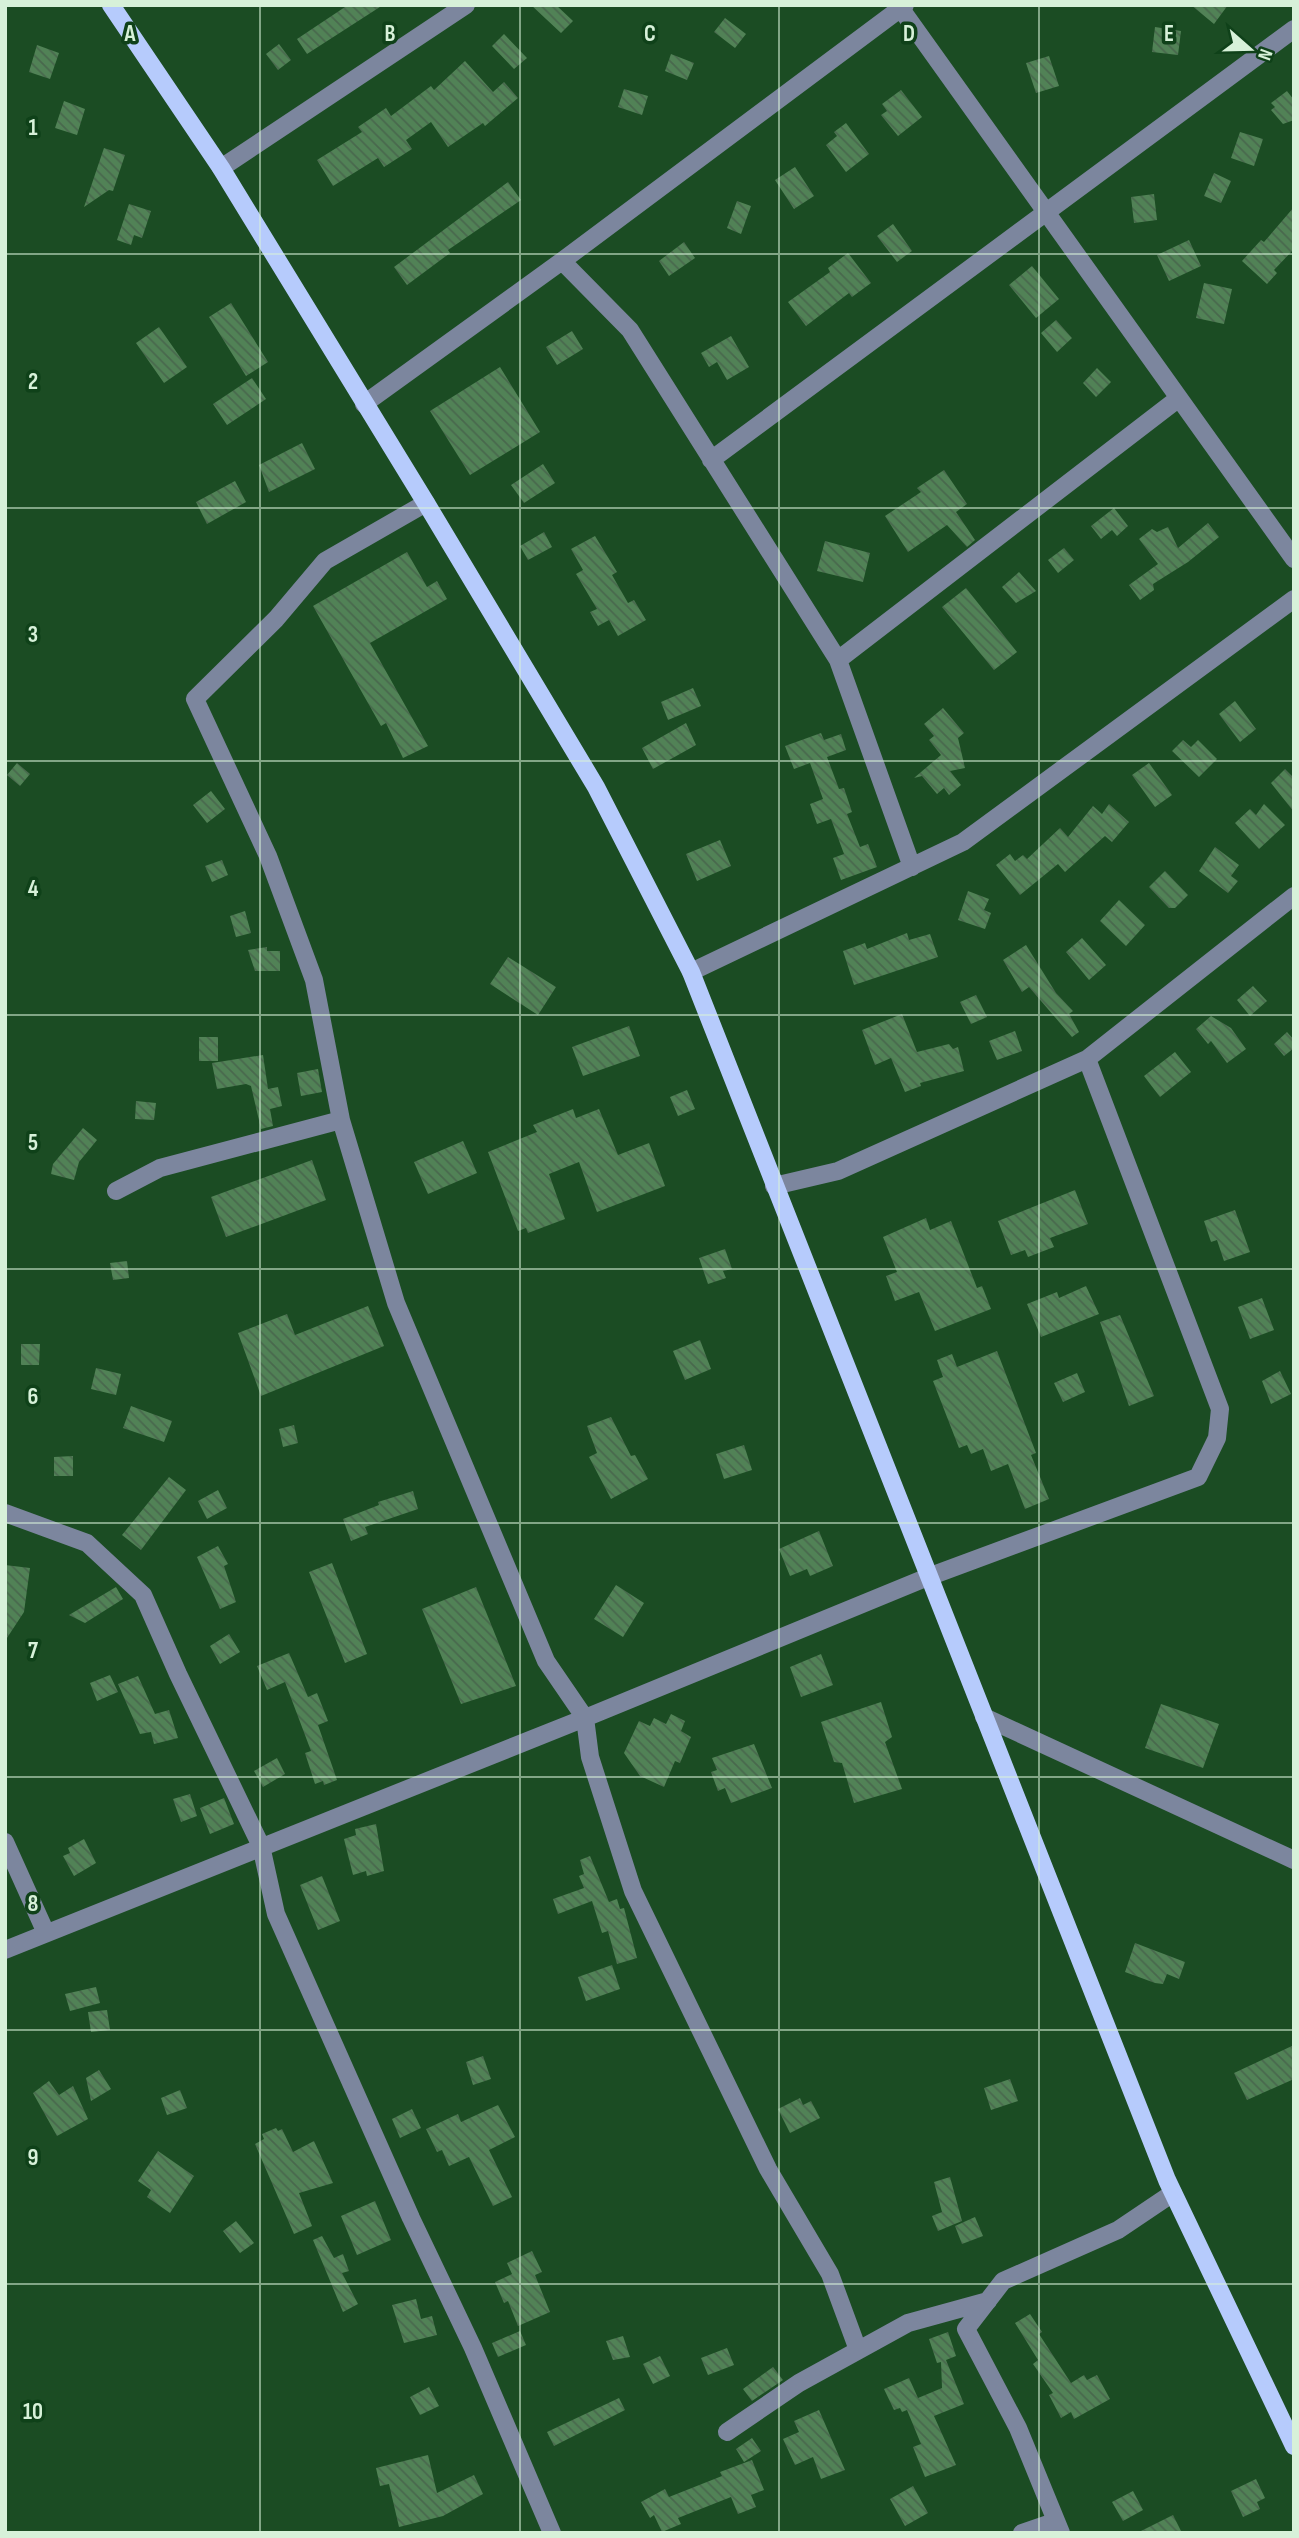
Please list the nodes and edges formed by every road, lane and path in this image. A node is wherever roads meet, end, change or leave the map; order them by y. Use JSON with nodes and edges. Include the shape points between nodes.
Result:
{"nodes":[{"id":1,"x":111,"y":5,"type":"edge"},
{"id":2,"x":466,"y":5,"type":"edge"},
{"id":3,"x":903,"y":7,"type":"edge"},
{"id":4,"x":1294,"y":29,"type":"edge"},
{"id":5,"x":221,"y":168,"type":"junction"},
{"id":6,"x":1047,"y":213,"type":"junction"},
{"id":7,"x":562,"y":261,"type":"junction"},
{"id":8,"x":1179,"y":398,"type":"junction"},
{"id":9,"x":364,"y":404,"type":"junction"},
{"id":10,"x":711,"y":460,"type":"junction"},
{"id":11,"x":426,"y":503,"type":"junction"},
{"id":12,"x":1294,"y":559,"type":"edge"},
{"id":13,"x":1294,"y":598,"type":"edge"},
{"id":14,"x":838,"y":660,"type":"junction"},
{"id":15,"x":912,"y":867,"type":"junction"},
{"id":16,"x":1294,"y":896,"type":"edge"},
{"id":17,"x":691,"y":972,"type":"junction"},
{"id":18,"x":1087,"y":1059,"type":"junction"},
{"id":19,"x":341,"y":1120,"type":"junction"},
{"id":20,"x":774,"y":1186,"type":"junction"},
{"id":21,"x":116,"y":1191,"type":"dead end"},
{"id":22,"x":5,"y":1513,"type":"edge"},
{"id":23,"x":928,"y":1577,"type":"junction"},
{"id":24,"x":984,"y":1717,"type":"junction"},
{"id":25,"x":585,"y":1718,"type":"junction"},
{"id":26,"x":5,"y":1842,"type":"edge"},
{"id":27,"x":261,"y":1846,"type":"junction"},
{"id":28,"x":1294,"y":1860,"type":"edge"},
{"id":29,"x":46,"y":1933,"type":"junction"},
{"id":30,"x":5,"y":1950,"type":"edge"},
{"id":31,"x":1174,"y":2193,"type":"junction"},
{"id":32,"x":988,"y":2301,"type":"junction"},
{"id":33,"x":858,"y":2350,"type":"junction"},
{"id":34,"x":727,"y":2432,"type":"dead end"},
{"id":35,"x":1294,"y":2446,"type":"edge"},
{"id":36,"x":1058,"y":2527,"type":"edge"},
{"id":37,"x":552,"y":2533,"type":"edge"},
{"id":38,"x":1023,"y":2533,"type":"edge"}],
"edges":[{"from":1,"to":5,"type":"main road"},
{"from":2,"to":5,"type":"street"},
{"from":3,"to":6,"type":"street"},
{"from":3,"to":7,"type":"street"},
{"from":4,"to":6,"type":"street"},
{"from":5,"to":9,"type":"main road"},
{"from":6,"to":8,"type":"street"},
{"from":6,"to":10,"type":"street"},
{"from":7,"to":9,"type":"street"},
{"from":7,"to":10,"type":"street","via":[[630,330]]},
{"from":8,"to":12,"type":"street"},
{"from":8,"to":14,"type":"street"},
{"from":9,"to":11,"type":"main road"},
{"from":10,"to":14,"type":"street"},
{"from":11,"to":17,"type":"main road","via":[[596,788]]},
{"from":11,"to":19,"type":"street","via":[[325,561],[276,619],[195,699],[268,856],[314,980]]},
{"from":13,"to":15,"type":"street","via":[[963,842]]},
{"from":14,"to":15,"type":"street"},
{"from":15,"to":17,"type":"street"},
{"from":16,"to":18,"type":"street"},
{"from":17,"to":20,"type":"main road"},
{"from":18,"to":20,"type":"street","via":[[838,1171]]},
{"from":18,"to":23,"type":"street","via":[[1220,1409],[1217,1438],[1198,1477]]},
{"from":19,"to":21,"type":"street","via":[[160,1168]]},
{"from":19,"to":25,"type":"street","via":[[396,1303],[546,1661]]},
{"from":20,"to":23,"type":"main road"},
{"from":22,"to":27,"type":"street","via":[[87,1543],[144,1595]]},
{"from":23,"to":24,"type":"main road"},
{"from":23,"to":25,"type":"street"},
{"from":24,"to":28,"type":"street"},
{"from":24,"to":31,"type":"main road"},
{"from":25,"to":27,"type":"street"},
{"from":25,"to":33,"type":"street","via":[[590,1757],[633,1891],[768,2169],[830,2274]]},
{"from":26,"to":29,"type":"street"},
{"from":27,"to":29,"type":"street"},
{"from":27,"to":37,"type":"street","via":[[276,1914]]},
{"from":29,"to":30,"type":"street"},
{"from":31,"to":32,"type":"street","via":[[1118,2230],[1003,2281]]},
{"from":31,"to":35,"type":"main road"},
{"from":32,"to":33,"type":"street","via":[[908,2323]]},
{"from":32,"to":36,"type":"street","via":[[966,2329],[1018,2428]]},
{"from":33,"to":34,"type":"street"},
{"from":36,"to":38,"type":"street"}]}
